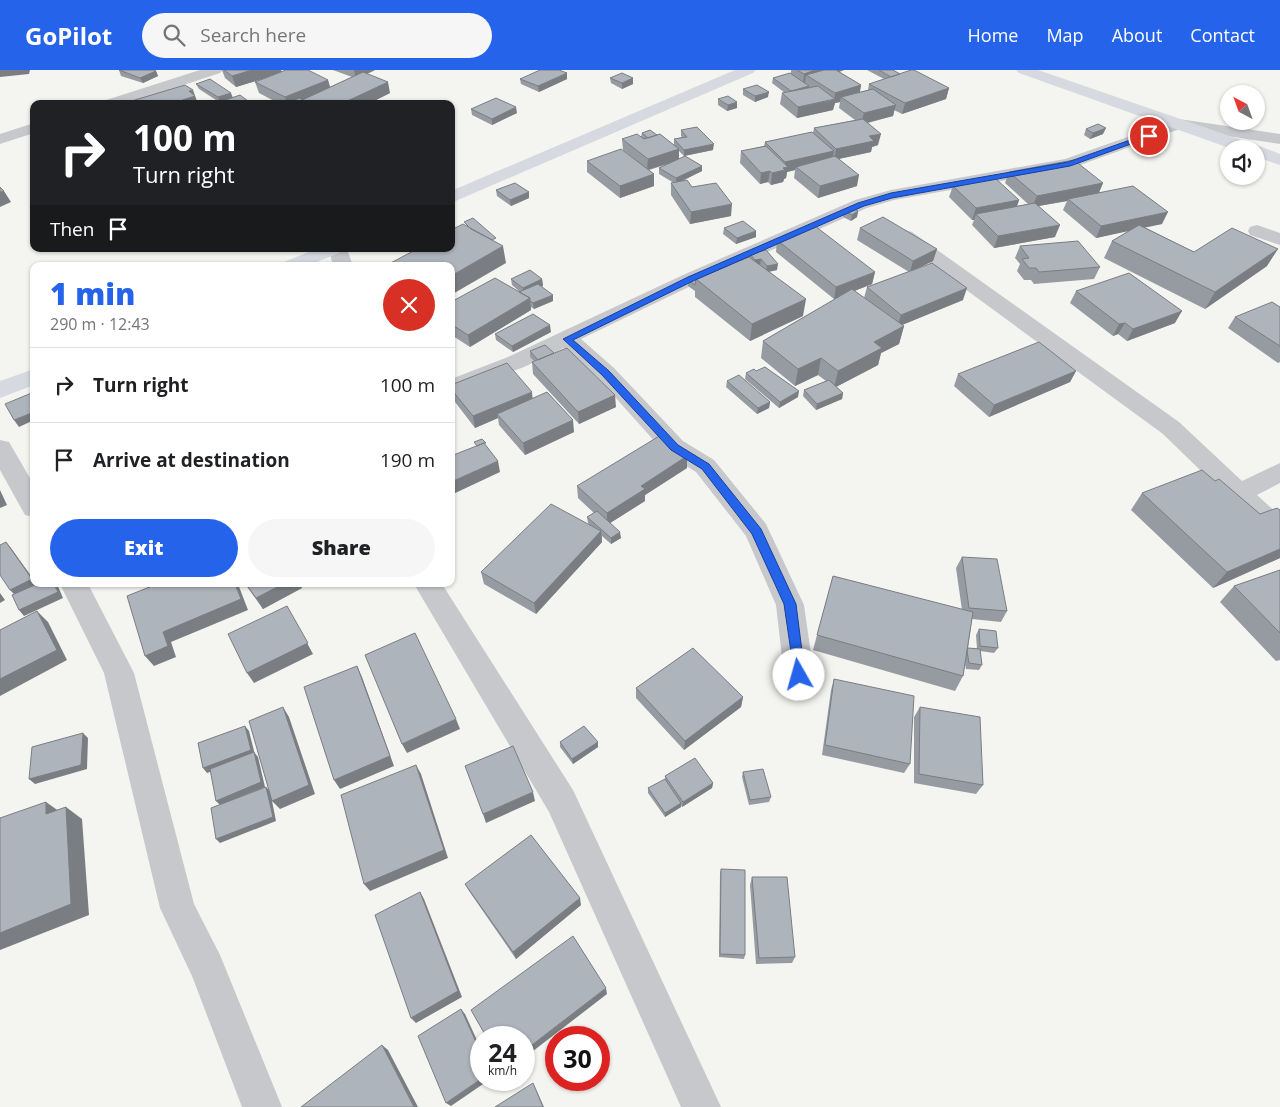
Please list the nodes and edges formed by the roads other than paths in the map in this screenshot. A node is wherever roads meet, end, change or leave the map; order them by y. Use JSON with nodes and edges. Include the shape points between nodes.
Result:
{"nodes":[{"id":1,"x":215,"y":70,"type":"edge"},
{"id":2,"x":748,"y":70,"type":"edge"},
{"id":3,"x":1024,"y":70,"type":"edge"},
{"id":4,"x":121,"y":100,"type":"edge"},
{"id":5,"x":1179,"y":124,"type":"junction"},
{"id":6,"x":30,"y":129,"type":"edge"},
{"id":7,"x":0,"y":139,"type":"edge"},
{"id":8,"x":1280,"y":139,"type":"edge"},
{"id":9,"x":1224,"y":140,"type":"edge"},
{"id":10,"x":1265,"y":154,"type":"edge"},
{"id":11,"x":1280,"y":160,"type":"edge"},
{"id":12,"x":455,"y":196,"type":"edge"},
{"id":13,"x":861,"y":204,"type":"junction"},
{"id":14,"x":1257,"y":231,"type":"dead end"},
{"id":15,"x":1280,"y":239,"type":"edge"},
{"id":16,"x":325,"y":252,"type":"edge"},
{"id":17,"x":301,"y":262,"type":"edge"},
{"id":18,"x":567,"y":339,"type":"junction"},
{"id":19,"x":30,"y":378,"type":"edge"},
{"id":20,"x":455,"y":385,"type":"edge"},
{"id":21,"x":0,"y":390,"type":"edge"},
{"id":22,"x":0,"y":448,"type":"edge"},
{"id":23,"x":1280,"y":472,"type":"edge"},
{"id":24,"x":1240,"y":494,"type":"junction"},
{"id":25,"x":30,"y":501,"type":"edge"},
{"id":26,"x":1280,"y":532,"type":"edge"},
{"id":27,"x":76,"y":587,"type":"edge"},
{"id":28,"x":430,"y":587,"type":"edge"},
{"id":29,"x":799,"y":675,"type":"dead end"},
{"id":30,"x":262,"y":1107,"type":"edge"},
{"id":31,"x":701,"y":1107,"type":"edge"}],
"edges":[{"from":1,"to":4,"type":"street"},
{"from":2,"to":12,"type":"main road"},
{"from":3,"to":5,"type":"main road"},
{"from":5,"to":8,"type":"street"},
{"from":5,"to":9,"type":"main road"},
{"from":5,"to":13,"type":"street","via":[[1070,164]]},
{"from":6,"to":7,"type":"street"},
{"from":10,"to":11,"type":"main road"},
{"from":13,"to":18,"type":"street","via":[[690,279]]},
{"from":13,"to":24,"type":"street","via":[[1171,428]]},
{"from":14,"to":15,"type":"street"},
{"from":16,"to":17,"type":"main road"},
{"from":18,"to":20,"type":"street"},
{"from":18,"to":29,"type":"street","via":[[606,373],[674,447],[705,466],[757,532],[790,604]]},
{"from":19,"to":21,"type":"main road"},
{"from":22,"to":25,"type":"street"},
{"from":23,"to":24,"type":"street"},
{"from":24,"to":26,"type":"street"},
{"from":27,"to":30,"type":"street","via":[[119,673],[178,908]]},
{"from":28,"to":31,"type":"street","via":[[561,801]]}]}
